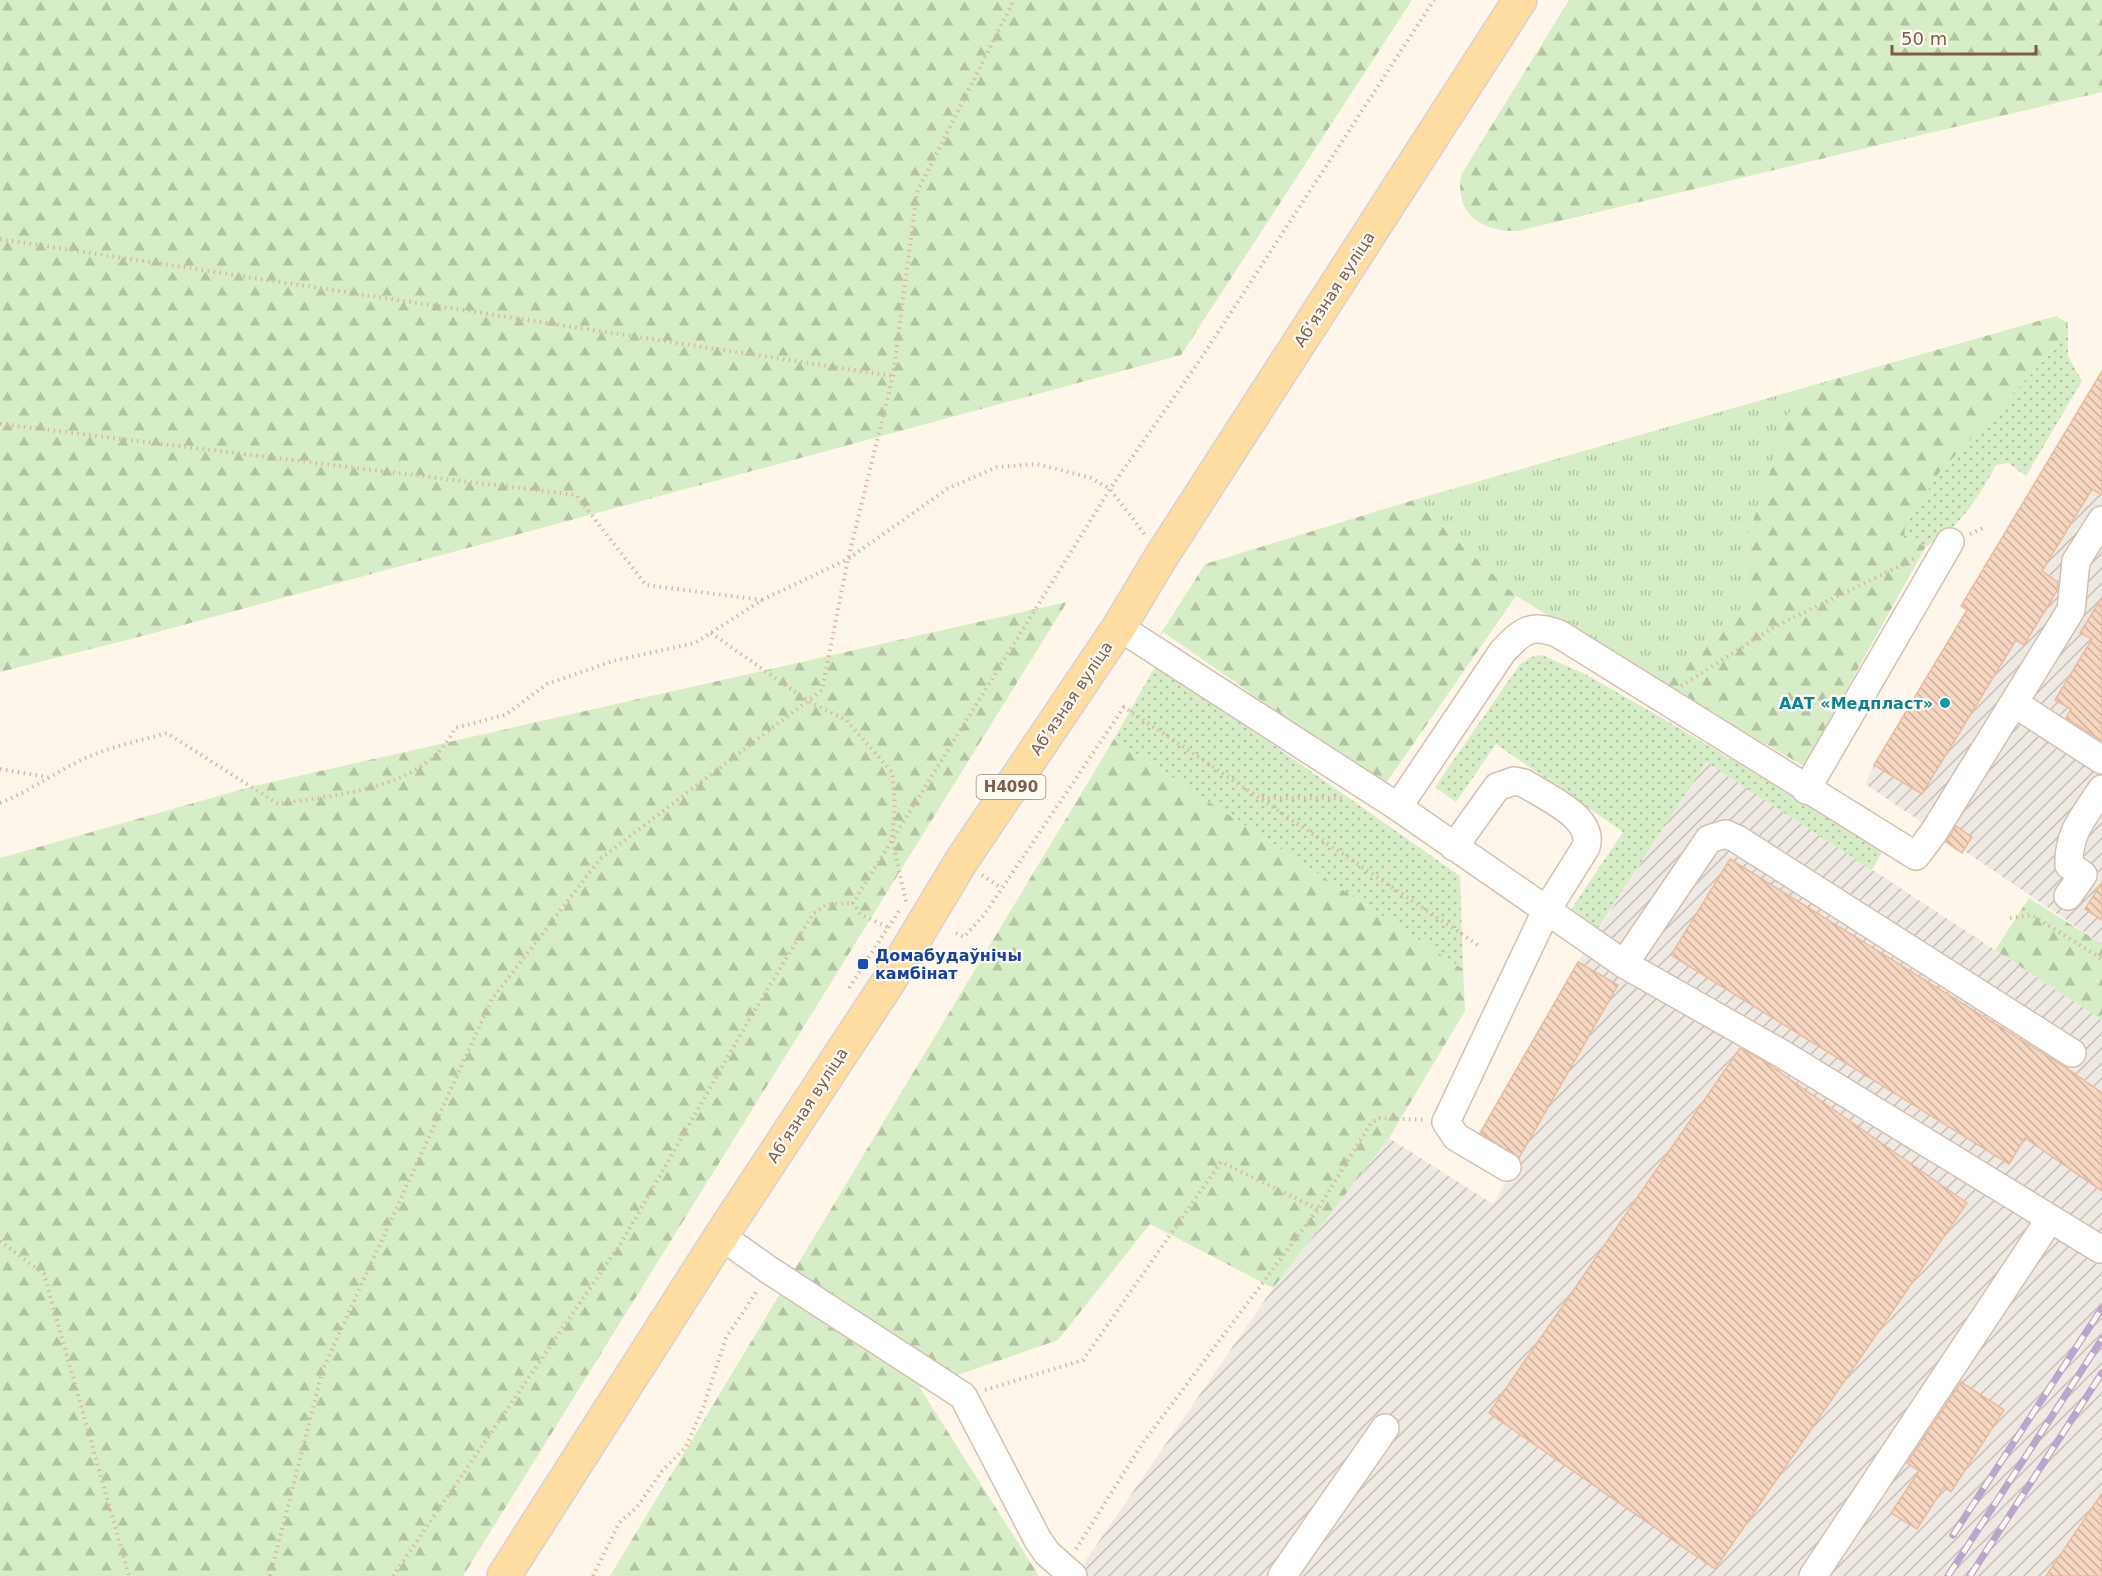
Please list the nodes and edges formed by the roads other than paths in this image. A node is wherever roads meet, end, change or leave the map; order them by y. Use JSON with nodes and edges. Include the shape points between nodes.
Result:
{"nodes":[{"id":1,"x":1520,"y":0,"type":"edge"},
{"id":2,"x":2102,"y":520,"type":"edge"},
{"id":3,"x":1950,"y":542,"type":"road end"},
{"id":4,"x":1119,"y":627,"type":"junction"},
{"id":5,"x":2014,"y":703,"type":"junction"},
{"id":6,"x":2102,"y":760,"type":"edge"},
{"id":7,"x":2102,"y":789,"type":"edge"},
{"id":8,"x":1806,"y":790,"type":"junction"},
{"id":9,"x":1390,"y":802,"type":"junction"},
{"id":10,"x":1454,"y":847,"type":"junction"},
{"id":11,"x":2068,"y":896,"type":"dead end"},
{"id":12,"x":1546,"y":911,"type":"junction"},
{"id":13,"x":1624,"y":964,"type":"junction"},
{"id":14,"x":2072,"y":1053,"type":"dead end"},
{"id":15,"x":1507,"y":1167,"type":"dead end"},
{"id":16,"x":2050,"y":1219,"type":"junction"},
{"id":17,"x":721,"y":1236,"type":"junction"},
{"id":18,"x":2100,"y":1249,"type":"dead end"},
{"id":19,"x":1385,"y":1428,"type":"dead end"},
{"id":20,"x":1068,"y":1573,"type":"edge"},
{"id":21,"x":504,"y":1576,"type":"edge"},
{"id":22,"x":1282,"y":1576,"type":"edge"},
{"id":23,"x":1813,"y":1576,"type":"edge"}],
"edges":[{"from":1,"to":4,"type":"main road","name":"Абʼязная вуліца","number":"Н4090"},
{"from":2,"to":5,"type":"lane","via":[[2076,561],[2071,610]]},
{"from":3,"to":8,"type":"lane"},
{"from":4,"to":9,"type":"lane"},
{"from":4,"to":17,"type":"main road","name":"Абʼязная вуліца","number":"Н4090","via":[[962,860],[895,971]]},
{"from":5,"to":6,"type":"lane"},
{"from":5,"to":8,"type":"lane","via":[[1916,856]]},
{"from":7,"to":11,"type":"lane","via":[[2068,846],[2069,865],[2083,875]]},
{"from":8,"to":9,"type":"lane","via":[[1559,634],[1543,628],[1524,632],[1503,651]]},
{"from":9,"to":10,"type":"lane"},
{"from":10,"to":12,"type":"lane"},
{"from":10,"to":12,"type":"lane","via":[[1497,787],[1505,783],[1524,783],[1576,817],[1589,837],[1586,847]]},
{"from":12,"to":13,"type":"lane"},
{"from":12,"to":15,"type":"lane","via":[[1446,1122],[1456,1137]]},
{"from":13,"to":14,"type":"lane","via":[[1709,839],[1726,834]]},
{"from":13,"to":16,"type":"lane","via":[[1784,1055]]},
{"from":16,"to":18,"type":"lane"},
{"from":16,"to":23,"type":"lane"},
{"from":17,"to":20,"type":"lane","via":[[963,1396],[1038,1540]]},
{"from":17,"to":21,"type":"main road","name":"Абʼязная вуліца","number":"Н4090"},
{"from":19,"to":22,"type":"lane"}]}
